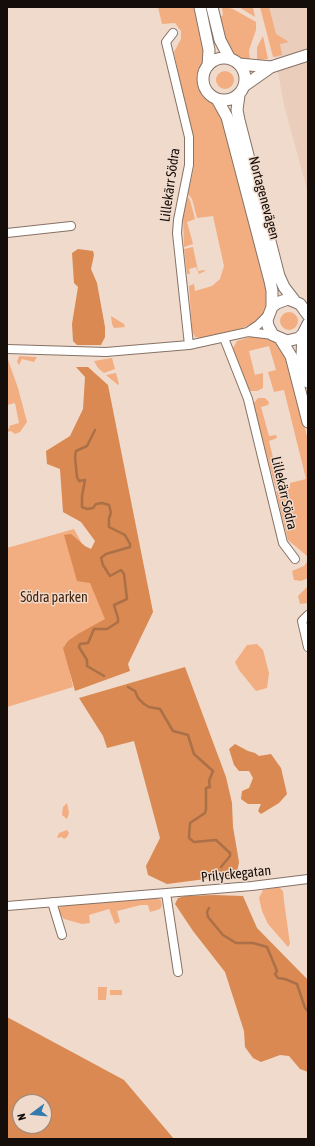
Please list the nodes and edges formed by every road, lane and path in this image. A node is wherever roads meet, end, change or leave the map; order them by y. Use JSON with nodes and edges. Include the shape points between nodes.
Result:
{"nodes":[{"id":1,"x":200,"y":7,"type":"edge"},
{"id":2,"x":212,"y":7,"type":"edge"},
{"id":3,"x":173,"y":33,"type":"dead end"},
{"id":4,"x":308,"y":55,"type":"edge"},
{"id":5,"x":235,"y":61,"type":"junction"},
{"id":6,"x":208,"y":66,"type":"junction"},
{"id":7,"x":271,"y":67,"type":"junction"},
{"id":8,"x":242,"y":90,"type":"junction"},
{"id":9,"x":217,"y":99,"type":"junction"},
{"id":10,"x":71,"y":226,"type":"dead end"},
{"id":11,"x":7,"y":233,"type":"edge"},
{"id":12,"x":294,"y":300,"type":"junction"},
{"id":13,"x":270,"y":311,"type":"junction"},
{"id":14,"x":308,"y":315,"type":"edge"},
{"id":15,"x":306,"y":329,"type":"edge"},
{"id":16,"x":248,"y":332,"type":"junction"},
{"id":17,"x":277,"y":337,"type":"junction"},
{"id":18,"x":224,"y":338,"type":"junction"},
{"id":19,"x":188,"y":345,"type":"junction"},
{"id":20,"x":7,"y":349,"type":"edge"},
{"id":21,"x":308,"y":382,"type":"edge"},
{"id":22,"x":308,"y":422,"type":"edge"},
{"id":23,"x":295,"y":559,"type":"dead end"},
{"id":24,"x":308,"y":615,"type":"edge"},
{"id":25,"x":308,"y":647,"type":"edge"},
{"id":26,"x":308,"y":879,"type":"edge"},
{"id":27,"x":166,"y":893,"type":"junction"},
{"id":28,"x":52,"y":902,"type":"junction"},
{"id":29,"x":7,"y":906,"type":"edge"},
{"id":30,"x":62,"y":935,"type":"dead end"},
{"id":31,"x":178,"y":972,"type":"dead end"}],
"edges":[{"from":1,"to":6,"type":"street","name":"Nortagenevägen","via":[[209,50]]},
{"from":2,"to":5,"type":"street","name":"Nortagenevägen","via":[[220,40]]},
{"from":3,"to":19,"type":"street","name":"Lillekärr Södra","via":[[166,42],[189,137],[188,164],[177,233]]},
{"from":4,"to":7,"type":"street"},
{"from":5,"to":6,"type":"street","via":[[218,59]]},
{"from":5,"to":7,"type":"street"},
{"from":5,"to":8,"type":"street","name":"Nortagenevägen","via":[[245,74]]},
{"from":6,"to":9,"type":"street","name":"Nortagenevägen","via":[[203,78],[204,85],[211,96]]},
{"from":7,"to":8,"type":"street"},
{"from":8,"to":9,"type":"street","via":[[228,100]]},
{"from":8,"to":12,"type":"street","name":"Nortagenevägen","via":[[237,110],[239,120],[279,276]]},
{"from":9,"to":13,"type":"street","name":"Nortagenevägen","via":[[229,125],[270,281],[273,296]]},
{"from":10,"to":11,"type":"street"},
{"from":12,"to":13,"type":"street","via":[[282,300]]},
{"from":12,"to":14,"type":"street","name":"Nortagenevägen"},
{"from":13,"to":16,"type":"street"},
{"from":13,"to":17,"type":"street","name":"Nortagenevägen","via":[[268,326]]},
{"from":15,"to":17,"type":"street","via":[[293,340]]},
{"from":15,"to":21,"type":"street","via":[[302,355]]},
{"from":16,"to":17,"type":"street"},
{"from":16,"to":18,"type":"street"},
{"from":17,"to":22,"type":"street","name":"Nortagenevägen","via":[[291,356]]},
{"from":18,"to":19,"type":"street"},
{"from":18,"to":23,"type":"street","name":"Lillekärr Södra","via":[[248,399],[283,543]]},
{"from":19,"to":20,"type":"street","via":[[106,352]]},
{"from":24,"to":25,"type":"street","via":[[302,621]]},
{"from":26,"to":27,"type":"street","name":"Prilyckegatan"},
{"from":27,"to":28,"type":"street","name":"Prilyckegatan"},
{"from":27,"to":31,"type":"street"},
{"from":28,"to":29,"type":"street","name":"Prilyckegatan"},
{"from":28,"to":30,"type":"street"}]}
